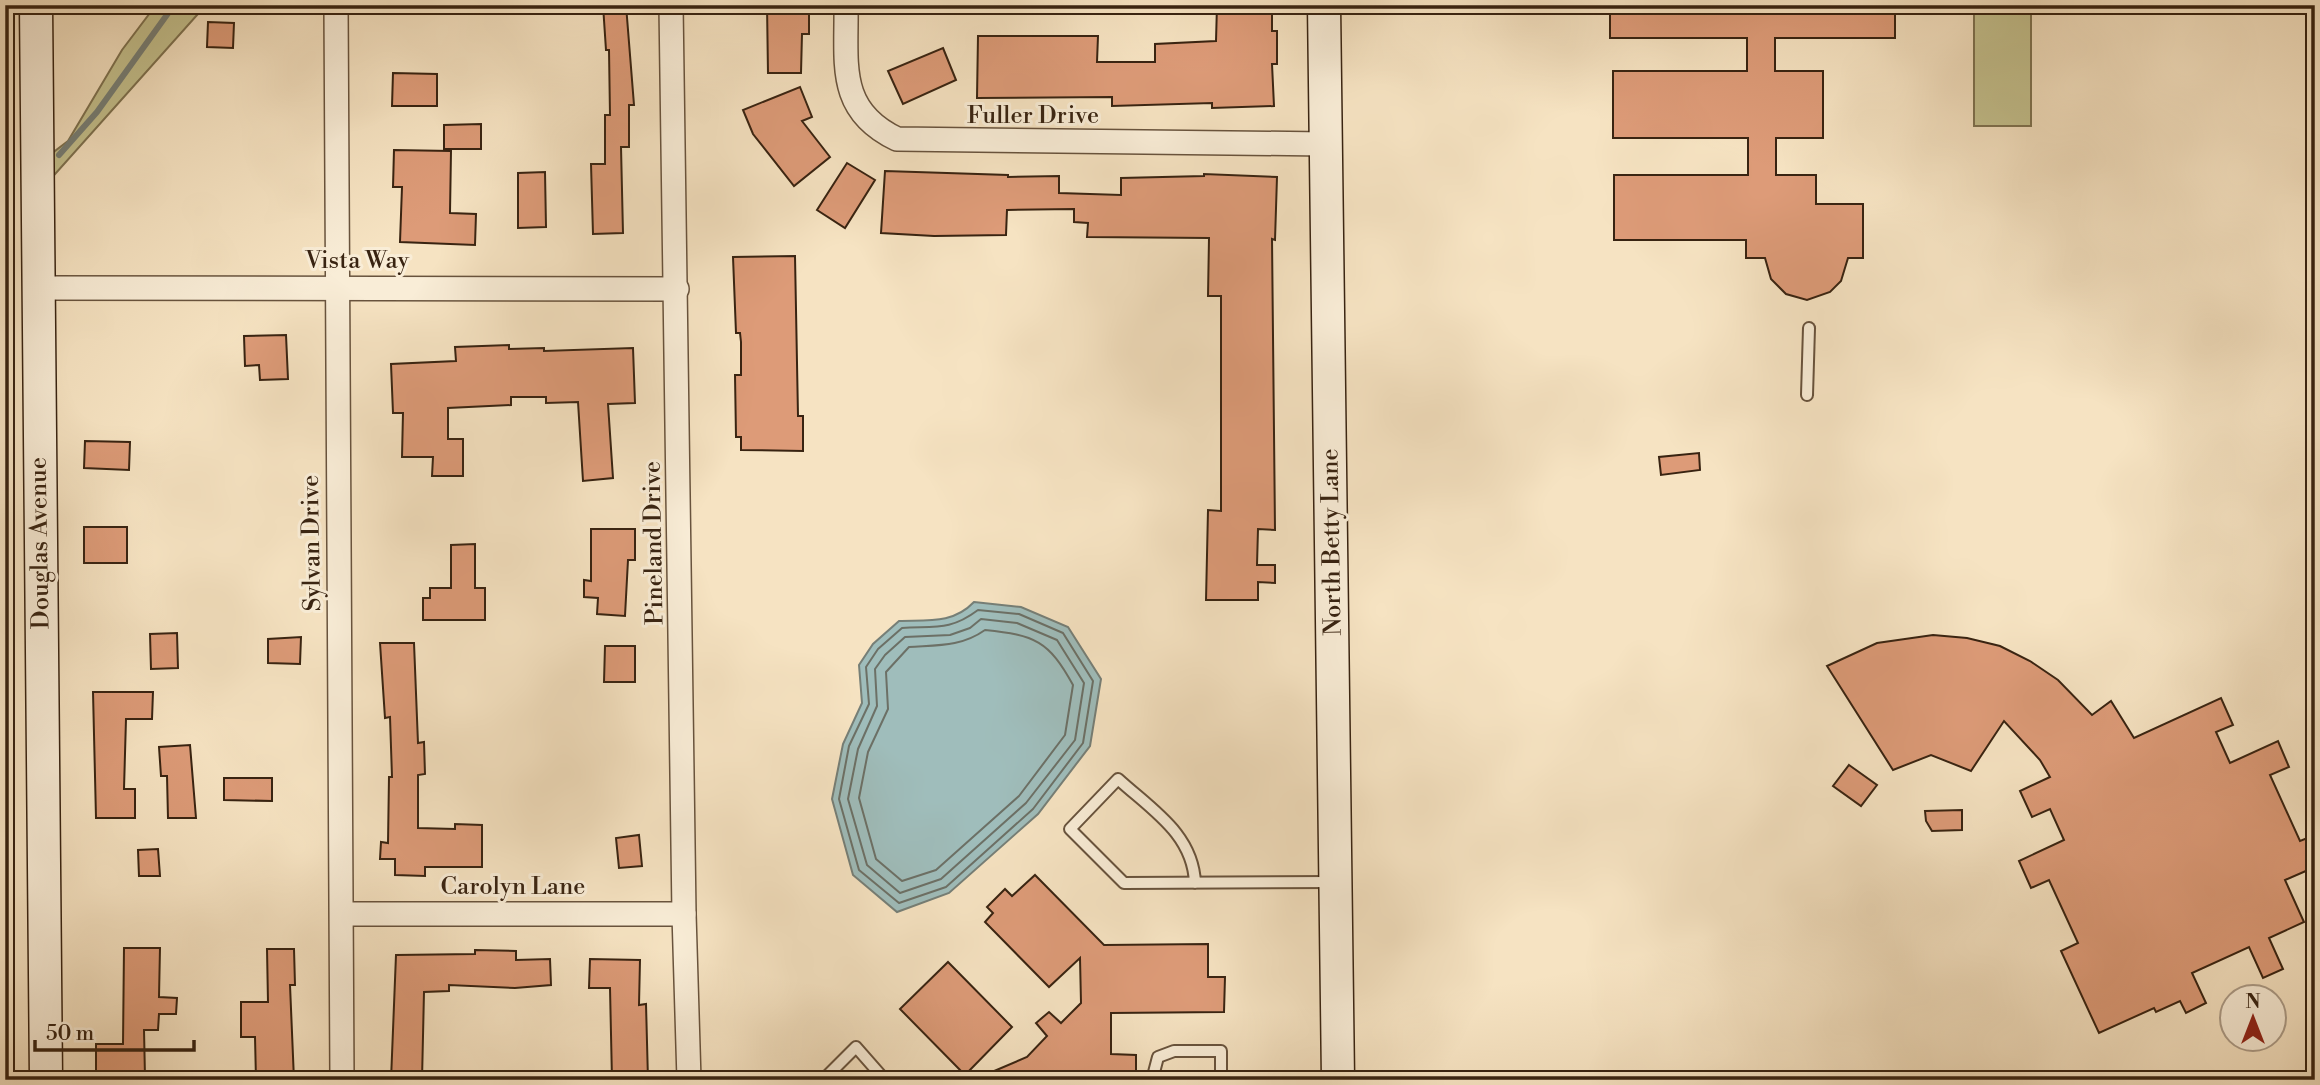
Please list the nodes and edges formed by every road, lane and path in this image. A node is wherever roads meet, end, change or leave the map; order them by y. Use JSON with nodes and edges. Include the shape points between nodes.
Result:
{"nodes":[{"id":1,"x":36,"y":5,"type":"edge"},
{"id":2,"x":336,"y":5,"type":"edge"},
{"id":3,"x":671,"y":5,"type":"edge"},
{"id":4,"x":846,"y":5,"type":"edge"},
{"id":5,"x":1324,"y":5,"type":"edge"},
{"id":6,"x":1325,"y":144,"type":"junction"},
{"id":7,"x":37,"y":288,"type":"junction"},
{"id":8,"x":336,"y":288,"type":"junction"},
{"id":9,"x":677,"y":289,"type":"junction"},
{"id":10,"x":1809,"y":328,"type":"dead end"},
{"id":11,"x":1807,"y":395,"type":"dead end"},
{"id":12,"x":1337,"y":881,"type":"junction"},
{"id":13,"x":1195,"y":883,"type":"junction"},
{"id":14,"x":342,"y":914,"type":"junction"},
{"id":15,"x":684,"y":914,"type":"junction"},
{"id":16,"x":46,"y":1080,"type":"edge"},
{"id":17,"x":342,"y":1080,"type":"edge"},
{"id":18,"x":689,"y":1080,"type":"edge"},
{"id":19,"x":823,"y":1080,"type":"edge"},
{"id":20,"x":885,"y":1080,"type":"edge"},
{"id":21,"x":1152,"y":1080,"type":"edge"},
{"id":22,"x":1221,"y":1080,"type":"edge"},
{"id":23,"x":1338,"y":1080,"type":"edge"}],
"edges":[{"from":1,"to":7,"type":"street","name":"Douglas Avenue"},
{"from":2,"to":8,"type":"street","name":"Sylvan Drive"},
{"from":3,"to":9,"type":"street","name":"Pineland Drive"},
{"from":4,"to":6,"type":"street","name":"Fuller Drive","via":[[847,80],[853,101],[879,131],[897,139]]},
{"from":5,"to":6,"type":"street","name":"North Betty Lane"},
{"from":6,"to":12,"type":"street","name":"North Betty Lane"},
{"from":7,"to":8,"type":"street","name":"Vista Way"},
{"from":7,"to":16,"type":"street","name":"Douglas Avenue"},
{"from":8,"to":9,"type":"street","name":"Vista Way"},
{"from":8,"to":14,"type":"street","name":"Sylvan Drive"},
{"from":9,"to":15,"type":"street","name":"Pineland Drive"},
{"from":10,"to":11,"type":"lane"},
{"from":12,"to":13,"type":"lane"},
{"from":12,"to":23,"type":"street","name":"North Betty Lane"},
{"from":13,"to":13,"type":"lane","via":[[1124,883],[1070,829],[1118,779],[1184,840]]},
{"from":14,"to":15,"type":"street","name":"Carolyn Lane"},
{"from":14,"to":17,"type":"street","name":"Sylvan Drive"},
{"from":15,"to":18,"type":"street","name":"Pineland Drive"},
{"from":19,"to":20,"type":"lane","via":[[856,1047]]},
{"from":21,"to":22,"type":"lane","via":[[1158,1057],[1174,1051],[1221,1051]]}]}
